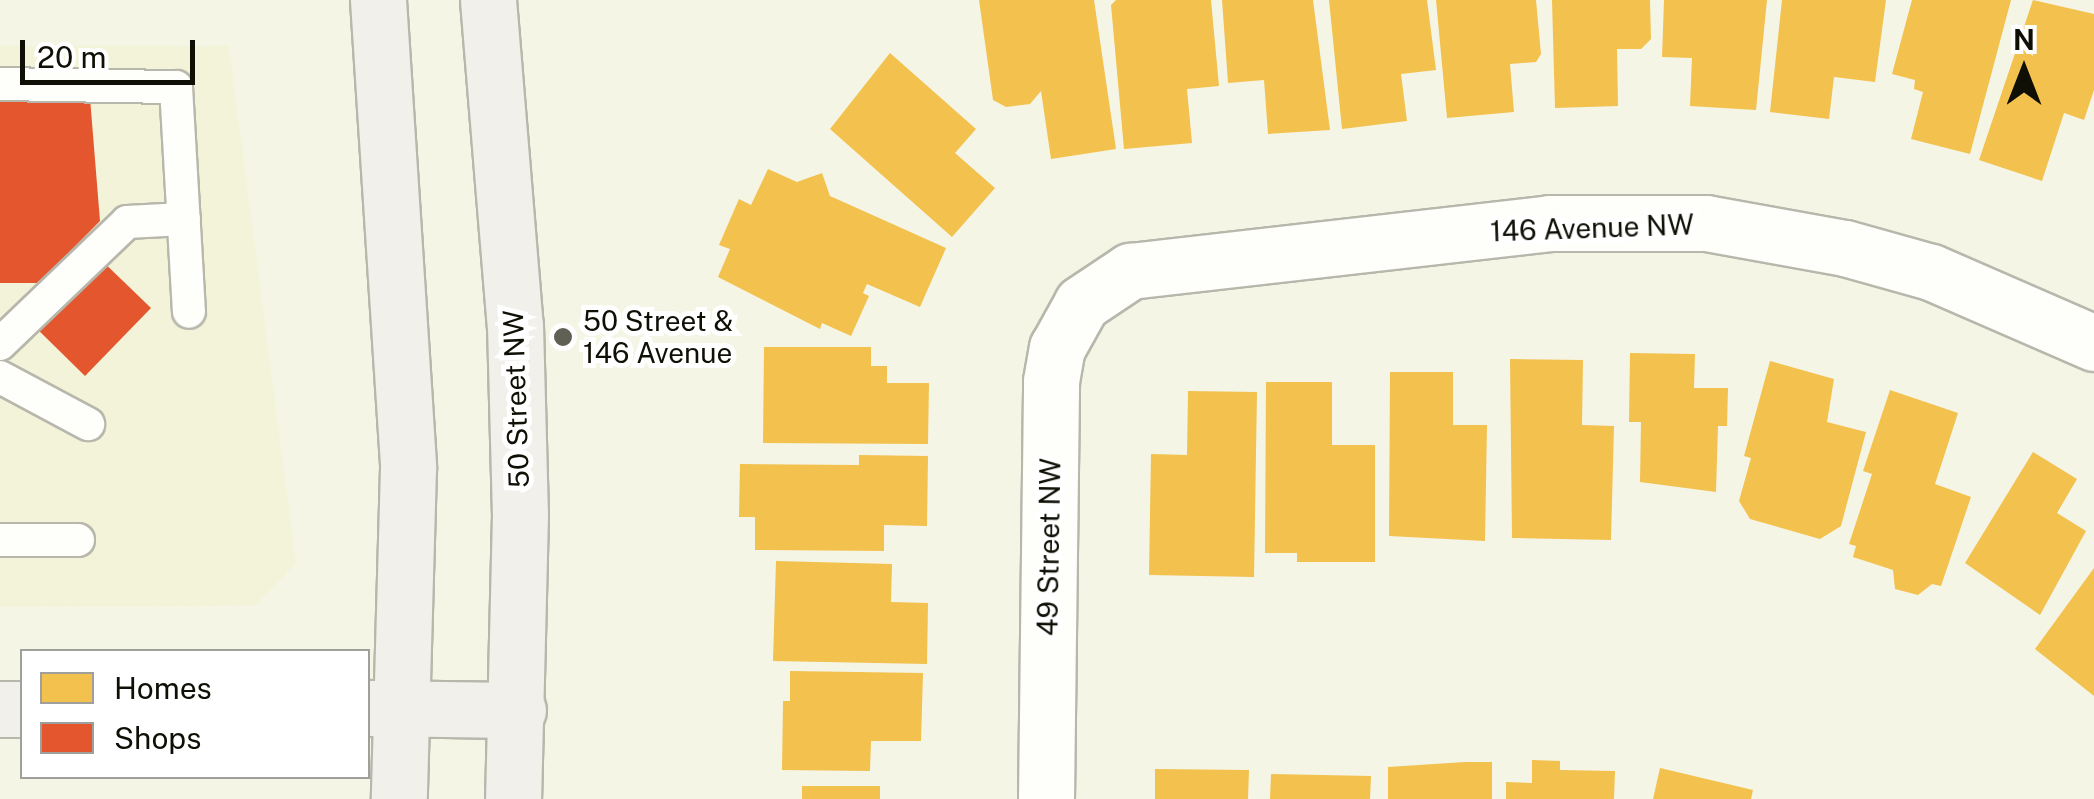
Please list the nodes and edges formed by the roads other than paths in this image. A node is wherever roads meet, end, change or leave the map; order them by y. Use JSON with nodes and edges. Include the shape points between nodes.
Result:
{"nodes":[{"id":1,"x":378,"y":0,"type":"edge"},
{"id":2,"x":488,"y":0,"type":"edge"},
{"id":3,"x":0,"y":84,"type":"edge"},
{"id":4,"x":184,"y":218,"type":"junction"},
{"id":5,"x":1082,"y":302,"type":"joint"},
{"id":6,"x":189,"y":312,"type":"dead end"},
{"id":7,"x":2094,"y":343,"type":"edge"},
{"id":8,"x":0,"y":344,"type":"edge"},
{"id":9,"x":0,"y":377,"type":"edge"},
{"id":10,"x":88,"y":424,"type":"dead end"},
{"id":11,"x":0,"y":540,"type":"edge"},
{"id":12,"x":78,"y":540,"type":"dead end"},
{"id":13,"x":385,"y":708,"type":"edge"},
{"id":14,"x":518,"y":710,"type":"junction"},
{"id":15,"x":399,"y":799,"type":"edge"},
{"id":16,"x":513,"y":799,"type":"edge"},
{"id":17,"x":1046,"y":799,"type":"edge"}],
"edges":[{"from":1,"to":13,"type":"main road","via":[[408,468]]},
{"from":2,"to":14,"type":"main road","name":"50 Street NW","via":[[515,325]]},
{"from":3,"to":4,"type":"lane","via":[[176,87]]},
{"from":4,"to":6,"type":"lane"},
{"from":4,"to":8,"type":"lane","via":[[127,222]]},
{"from":5,"to":7,"type":"street","name":"146 Avenue NW","via":[[1105,283],[1159,266],[1638,220],[1706,224],[1845,248],[1931,272]]},
{"from":5,"to":17,"type":"street","name":"49 Street NW","via":[[1056,348],[1052,380]]},
{"from":9,"to":10,"type":"lane"},
{"from":11,"to":12,"type":"lane"},
{"from":13,"to":14,"type":"main road"},
{"from":13,"to":15,"type":"main road"},
{"from":14,"to":16,"type":"main road","name":"50 Street NW"}]}
